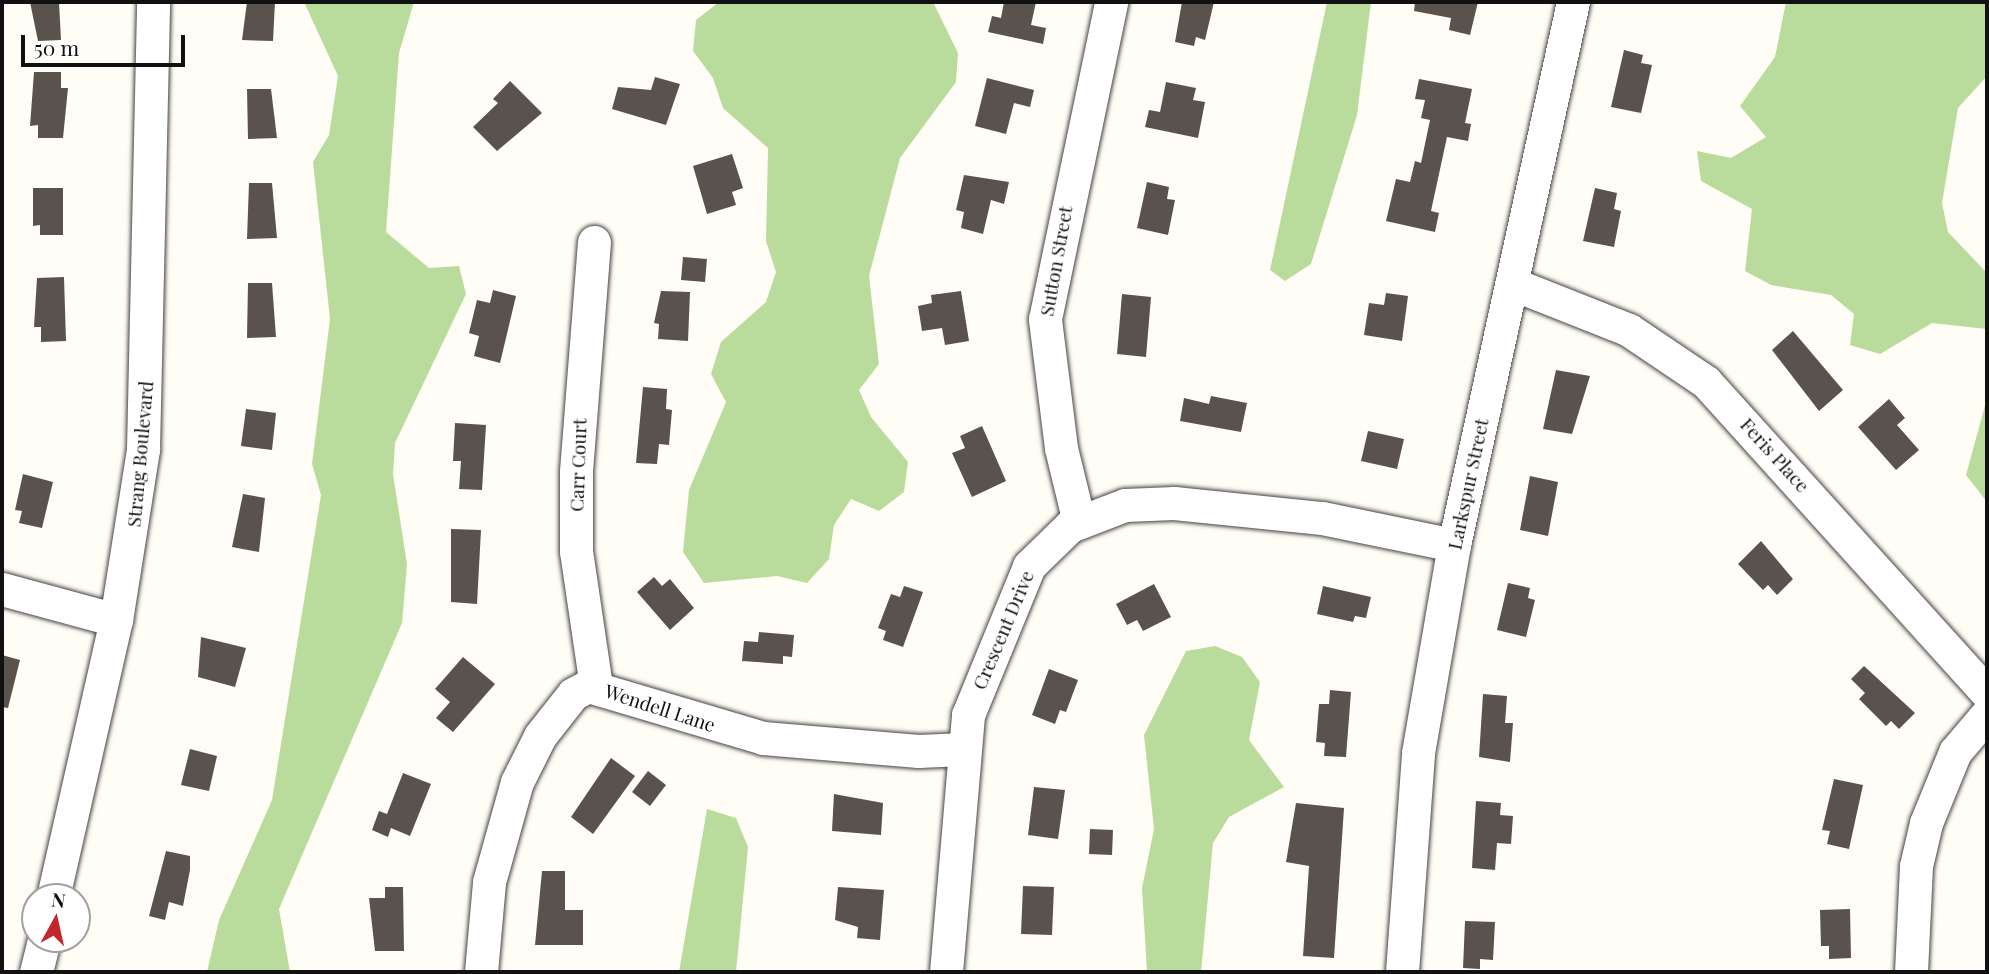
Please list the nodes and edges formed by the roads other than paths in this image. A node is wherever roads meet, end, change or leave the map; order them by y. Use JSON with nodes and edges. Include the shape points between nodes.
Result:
{"nodes":[{"id":1,"x":153,"y":2,"type":"edge"},
{"id":2,"x":1111,"y":2,"type":"edge"},
{"id":3,"x":1573,"y":2,"type":"edge"},
{"id":4,"x":594,"y":242,"type":"dead end"},
{"id":5,"x":1513,"y":284,"type":"junction"},
{"id":6,"x":1079,"y":522,"type":"junction"},
{"id":7,"x":1454,"y":545,"type":"junction"},
{"id":8,"x":2,"y":589,"type":"edge"},
{"id":9,"x":116,"y":620,"type":"junction"},
{"id":10,"x":596,"y":687,"type":"junction"},
{"id":11,"x":1987,"y":693,"type":"edge"},
{"id":12,"x":1987,"y":714,"type":"edge"},
{"id":13,"x":964,"y":749,"type":"junction"},
{"id":14,"x":56,"y":883,"type":"edge"},
{"id":15,"x":41,"y":953,"type":"edge"},
{"id":16,"x":36,"y":972,"type":"edge"},
{"id":17,"x":481,"y":972,"type":"edge"},
{"id":18,"x":946,"y":972,"type":"edge"},
{"id":19,"x":1402,"y":972,"type":"edge"},
{"id":20,"x":1911,"y":972,"type":"edge"}],
"edges":[{"from":1,"to":9,"type":"street","name":"Strang Boulevard","via":[[144,449]]},
{"from":2,"to":6,"type":"street","name":"Sutton Street","via":[[1045,319],[1052,396]]},
{"from":3,"to":5,"type":"street","name":"Larkspur Street"},
{"from":4,"to":10,"type":"street","name":"Carr Court","via":[[578,445],[576,551]]},
{"from":5,"to":7,"type":"street","name":"Larkspur Street"},
{"from":5,"to":11,"type":"street","name":"Feris Place","via":[[1629,330],[1706,382]]},
{"from":6,"to":7,"type":"street","name":"Crescent Drive","via":[[1125,505],[1174,503],[1322,518]]},
{"from":6,"to":13,"type":"street","name":"Crescent Drive","via":[[1028,566],[985,666]]},
{"from":7,"to":19,"type":"street","name":"Larkspur Street","via":[[1418,753]]},
{"from":8,"to":9,"type":"street"},
{"from":9,"to":14,"type":"street","name":"Strang Boulevard"},
{"from":10,"to":13,"type":"street","name":"Wendell Lane","via":[[763,738],[893,750]]},
{"from":10,"to":17,"type":"street","name":"Wendell Lane","via":[[573,694],[541,736],[517,782],[489,882]]},
{"from":12,"to":20,"type":"street","via":[[1955,752],[1926,823],[1916,866]]},
{"from":13,"to":18,"type":"street","name":"Crescent Drive"},
{"from":15,"to":16,"type":"street"}]}
